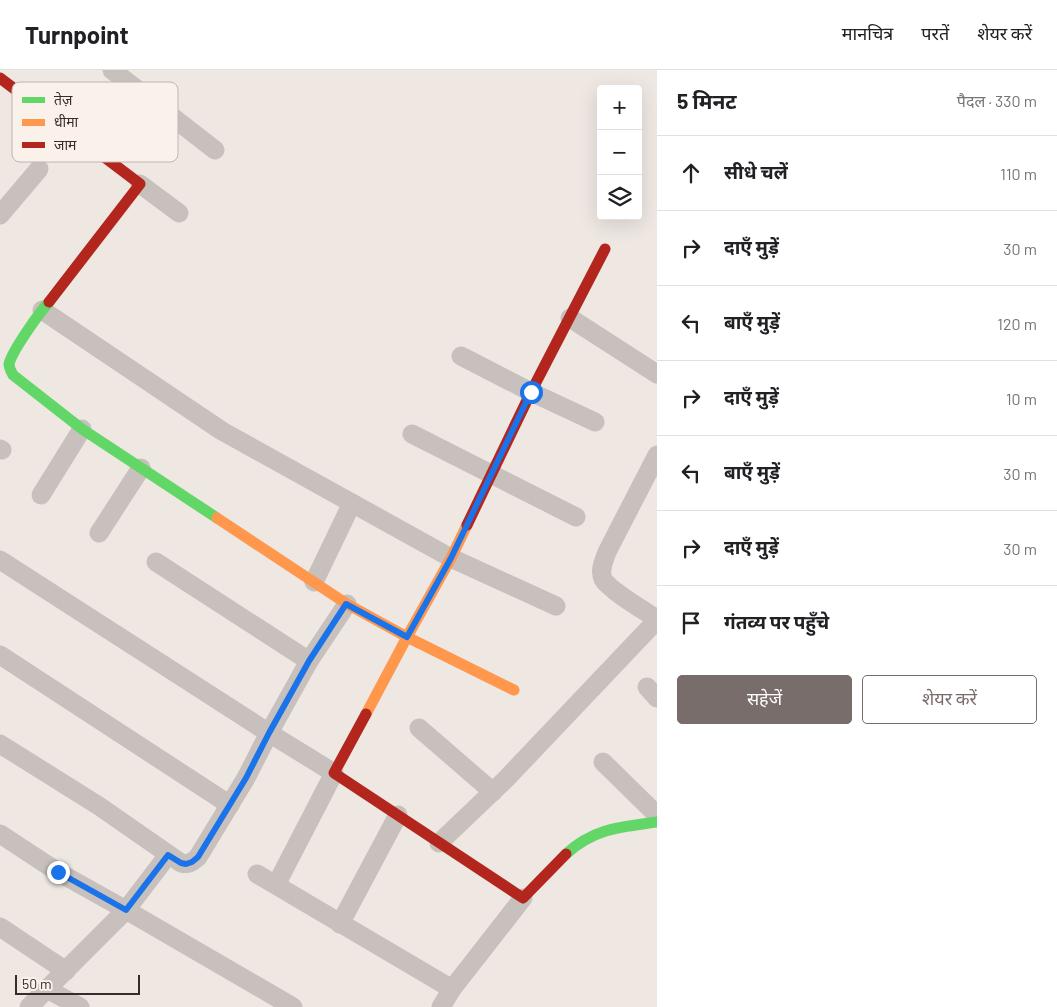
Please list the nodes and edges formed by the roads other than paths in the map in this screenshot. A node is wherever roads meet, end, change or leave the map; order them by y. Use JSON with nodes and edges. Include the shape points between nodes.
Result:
{"nodes":[{"id":1,"x":112,"y":70,"type":"edge"},
{"id":2,"x":0,"y":78,"type":"edge"},
{"id":3,"x":127,"y":82,"type":"edge"},
{"id":4,"x":12,"y":87,"type":"edge"},
{"id":5,"x":178,"y":121,"type":"edge"},
{"id":6,"x":215,"y":150,"type":"dead end"},
{"id":7,"x":111,"y":162,"type":"edge"},
{"id":8,"x":39,"y":168,"type":"dead end"},
{"id":9,"x":140,"y":184,"type":"junction"},
{"id":10,"x":179,"y":213,"type":"dead end"},
{"id":11,"x":0,"y":215,"type":"edge"},
{"id":12,"x":605,"y":249,"type":"dead end"},
{"id":13,"x":42,"y":310,"type":"junction"},
{"id":14,"x":570,"y":318,"type":"junction"},
{"id":15,"x":461,"y":356,"type":"dead end"},
{"id":16,"x":657,"y":374,"type":"edge"},
{"id":17,"x":531,"y":392,"type":"junction"},
{"id":18,"x":595,"y":422,"type":"dead end"},
{"id":19,"x":82,"y":429,"type":"junction"},
{"id":20,"x":412,"y":434,"type":"dead end"},
{"id":21,"x":657,"y":455,"type":"edge"},
{"id":22,"x":142,"y":468,"type":"junction"},
{"id":23,"x":491,"y":474,"type":"junction"},
{"id":24,"x":41,"y":495,"type":"dead end"},
{"id":25,"x":352,"y":503,"type":"junction"},
{"id":26,"x":576,"y":517,"type":"dead end"},
{"id":27,"x":99,"y":533,"type":"dead end"},
{"id":28,"x":451,"y":558,"type":"junction"},
{"id":29,"x":0,"y":560,"type":"edge"},
{"id":30,"x":156,"y":562,"type":"dead end"},
{"id":31,"x":314,"y":582,"type":"junction"},
{"id":32,"x":346,"y":604,"type":"junction"},
{"id":33,"x":556,"y":606,"type":"dead end"},
{"id":34,"x":657,"y":620,"type":"edge"},
{"id":35,"x":407,"y":637,"type":"junction"},
{"id":36,"x":0,"y":655,"type":"edge"},
{"id":37,"x":309,"y":661,"type":"junction"},
{"id":38,"x":514,"y":690,"type":"dead end"},
{"id":39,"x":419,"y":728,"type":"dead end"},
{"id":40,"x":269,"y":733,"type":"junction"},
{"id":41,"x":0,"y":744,"type":"edge"},
{"id":42,"x":603,"y":762,"type":"dead end"},
{"id":43,"x":334,"y":773,"type":"junction"},
{"id":44,"x":492,"y":792,"type":"junction"},
{"id":45,"x":230,"y":805,"type":"junction"},
{"id":46,"x":398,"y":815,"type":"junction"},
{"id":47,"x":657,"y":815,"type":"edge"},
{"id":48,"x":657,"y":822,"type":"edge"},
{"id":49,"x":0,"y":834,"type":"edge"},
{"id":50,"x":439,"y":842,"type":"junction"},
{"id":51,"x":168,"y":855,"type":"junction"},
{"id":52,"x":257,"y":874,"type":"dead end"},
{"id":53,"x":276,"y":885,"type":"junction"},
{"id":54,"x":523,"y":898,"type":"junction"},
{"id":55,"x":126,"y":910,"type":"junction"},
{"id":56,"x":340,"y":924,"type":"junction"},
{"id":57,"x":0,"y":927,"type":"edge"},
{"id":58,"x":66,"y":971,"type":"junction"},
{"id":59,"x":47,"y":989,"type":"junction"},
{"id":60,"x":452,"y":989,"type":"junction"},
{"id":61,"x":29,"y":1007,"type":"edge"},
{"id":62,"x":80,"y":1007,"type":"edge"},
{"id":63,"x":294,"y":1007,"type":"edge"},
{"id":64,"x":441,"y":1007,"type":"edge"}],
"edges":[{"from":1,"to":3,"type":"street"},
{"from":2,"to":4,"type":"street"},
{"from":5,"to":6,"type":"street"},
{"from":7,"to":9,"type":"street"},
{"from":8,"to":11,"type":"street"},
{"from":9,"to":10,"type":"street"},
{"from":9,"to":13,"type":"street"},
{"from":12,"to":14,"type":"street"},
{"from":13,"to":19,"type":"street","via":[[13,354],[10,370]]},
{"from":13,"to":25,"type":"street","via":[[222,431]]},
{"from":14,"to":16,"type":"street"},
{"from":14,"to":17,"type":"street"},
{"from":15,"to":17,"type":"street"},
{"from":17,"to":18,"type":"street"},
{"from":17,"to":23,"type":"street"},
{"from":19,"to":22,"type":"street"},
{"from":19,"to":24,"type":"street"},
{"from":20,"to":23,"type":"street"},
{"from":21,"to":34,"type":"street","via":[[601,568],[610,588]]},
{"from":22,"to":27,"type":"street"},
{"from":22,"to":31,"type":"street"},
{"from":23,"to":26,"type":"street"},
{"from":23,"to":28,"type":"street"},
{"from":25,"to":28,"type":"street"},
{"from":25,"to":31,"type":"street"},
{"from":28,"to":33,"type":"street"},
{"from":28,"to":35,"type":"street"},
{"from":29,"to":40,"type":"street"},
{"from":30,"to":37,"type":"street"},
{"from":31,"to":32,"type":"street"},
{"from":32,"to":35,"type":"street"},
{"from":32,"to":37,"type":"street"},
{"from":34,"to":44,"type":"street"},
{"from":35,"to":38,"type":"street"},
{"from":35,"to":43,"type":"street"},
{"from":36,"to":45,"type":"street"},
{"from":37,"to":40,"type":"street"},
{"from":39,"to":44,"type":"street"},
{"from":40,"to":43,"type":"street"},
{"from":40,"to":45,"type":"street"},
{"from":41,"to":51,"type":"street","via":[[99,806]]},
{"from":42,"to":47,"type":"street"},
{"from":43,"to":46,"type":"street"},
{"from":43,"to":53,"type":"street"},
{"from":44,"to":50,"type":"street"},
{"from":45,"to":51,"type":"street","via":[[192,862],[181,863]]},
{"from":46,"to":50,"type":"street"},
{"from":46,"to":56,"type":"street"},
{"from":48,"to":54,"type":"street","via":[[615,828],[591,836],[572,849]]},
{"from":49,"to":55,"type":"street","via":[[58,872]]},
{"from":50,"to":54,"type":"street"},
{"from":51,"to":55,"type":"street"},
{"from":52,"to":53,"type":"street"},
{"from":53,"to":56,"type":"street"},
{"from":54,"to":60,"type":"street"},
{"from":55,"to":58,"type":"street"},
{"from":55,"to":63,"type":"street"},
{"from":56,"to":60,"type":"street"},
{"from":57,"to":58,"type":"street"},
{"from":58,"to":59,"type":"street"},
{"from":59,"to":61,"type":"street"},
{"from":59,"to":62,"type":"street"},
{"from":60,"to":64,"type":"street"}]}
